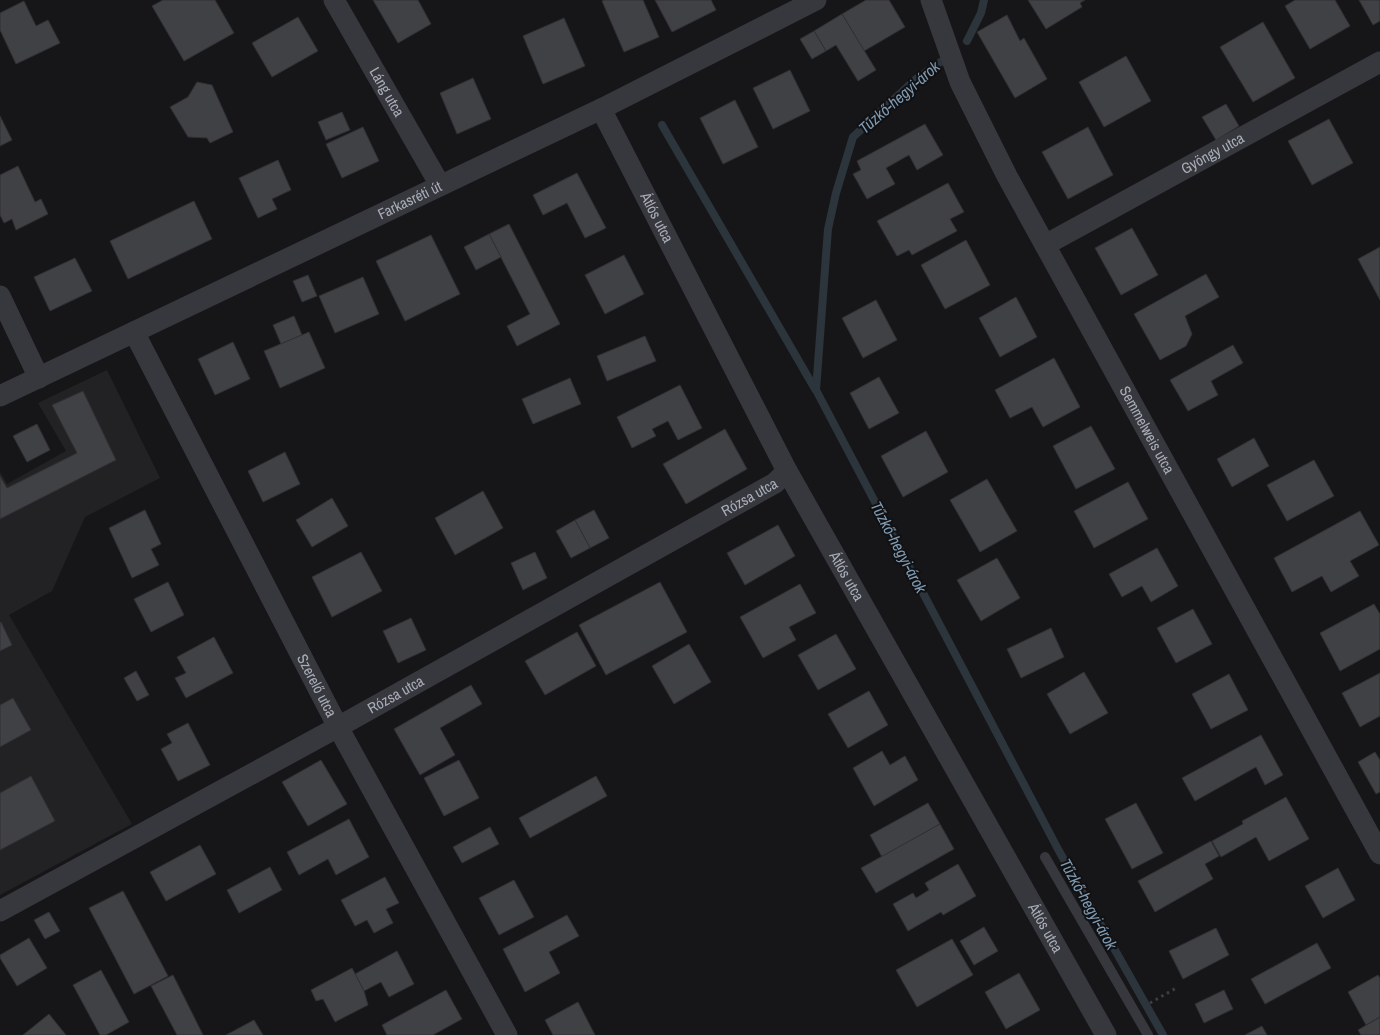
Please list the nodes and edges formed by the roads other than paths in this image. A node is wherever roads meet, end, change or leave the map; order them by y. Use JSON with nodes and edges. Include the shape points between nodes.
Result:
{"nodes":[{"id":1,"x":334,"y":0,"type":"edge"},
{"id":2,"x":816,"y":0,"type":"edge"},
{"id":3,"x":931,"y":0,"type":"edge"},
{"id":4,"x":786,"y":7,"type":"edge"},
{"id":5,"x":1380,"y":62,"type":"edge"},
{"id":6,"x":601,"y":109,"type":"junction"},
{"id":7,"x":440,"y":185,"type":"junction"},
{"id":8,"x":1046,"y":244,"type":"junction"},
{"id":9,"x":0,"y":296,"type":"edge"},
{"id":10,"x":134,"y":332,"type":"junction"},
{"id":11,"x":39,"y":378,"type":"junction"},
{"id":12,"x":0,"y":396,"type":"edge"},
{"id":13,"x":787,"y":471,"type":"junction"},
{"id":14,"x":338,"y":727,"type":"junction"},
{"id":15,"x":1380,"y":854,"type":"edge"},
{"id":16,"x":1046,"y":856,"type":"dead end"},
{"id":17,"x":0,"y":911,"type":"edge"},
{"id":18,"x":507,"y":1035,"type":"edge"},
{"id":19,"x":1106,"y":1035,"type":"edge"},
{"id":20,"x":1148,"y":1035,"type":"edge"}],
"edges":[{"from":1,"to":7,"type":"street","name":"Láng utca"},
{"from":2,"to":4,"type":"street","name":"Farkasréti út"},
{"from":3,"to":8,"type":"street","name":"Semmelweis utca","via":[[960,82]]},
{"from":4,"to":6,"type":"street","name":"Farkasréti út"},
{"from":5,"to":8,"type":"street","name":"Gyöngy utca"},
{"from":6,"to":7,"type":"street","name":"Farkasréti út"},
{"from":6,"to":13,"type":"street","name":"Átlós utca"},
{"from":7,"to":10,"type":"street","name":"Farkasréti út"},
{"from":8,"to":15,"type":"street","name":"Semmelweis utca"},
{"from":9,"to":11,"type":"street"},
{"from":10,"to":11,"type":"street","name":"Farkasréti út"},
{"from":10,"to":14,"type":"street","name":"Szerelő utca"},
{"from":11,"to":12,"type":"street","name":"Farkasréti út"},
{"from":13,"to":14,"type":"street","name":"Rózsa utca","via":[[775,483]]},
{"from":13,"to":19,"type":"street","name":"Átlós utca"},
{"from":14,"to":17,"type":"street","name":"Rózsa utca"},
{"from":14,"to":18,"type":"street","name":"Szerelő utca"},
{"from":16,"to":20,"type":"lane"}]}
